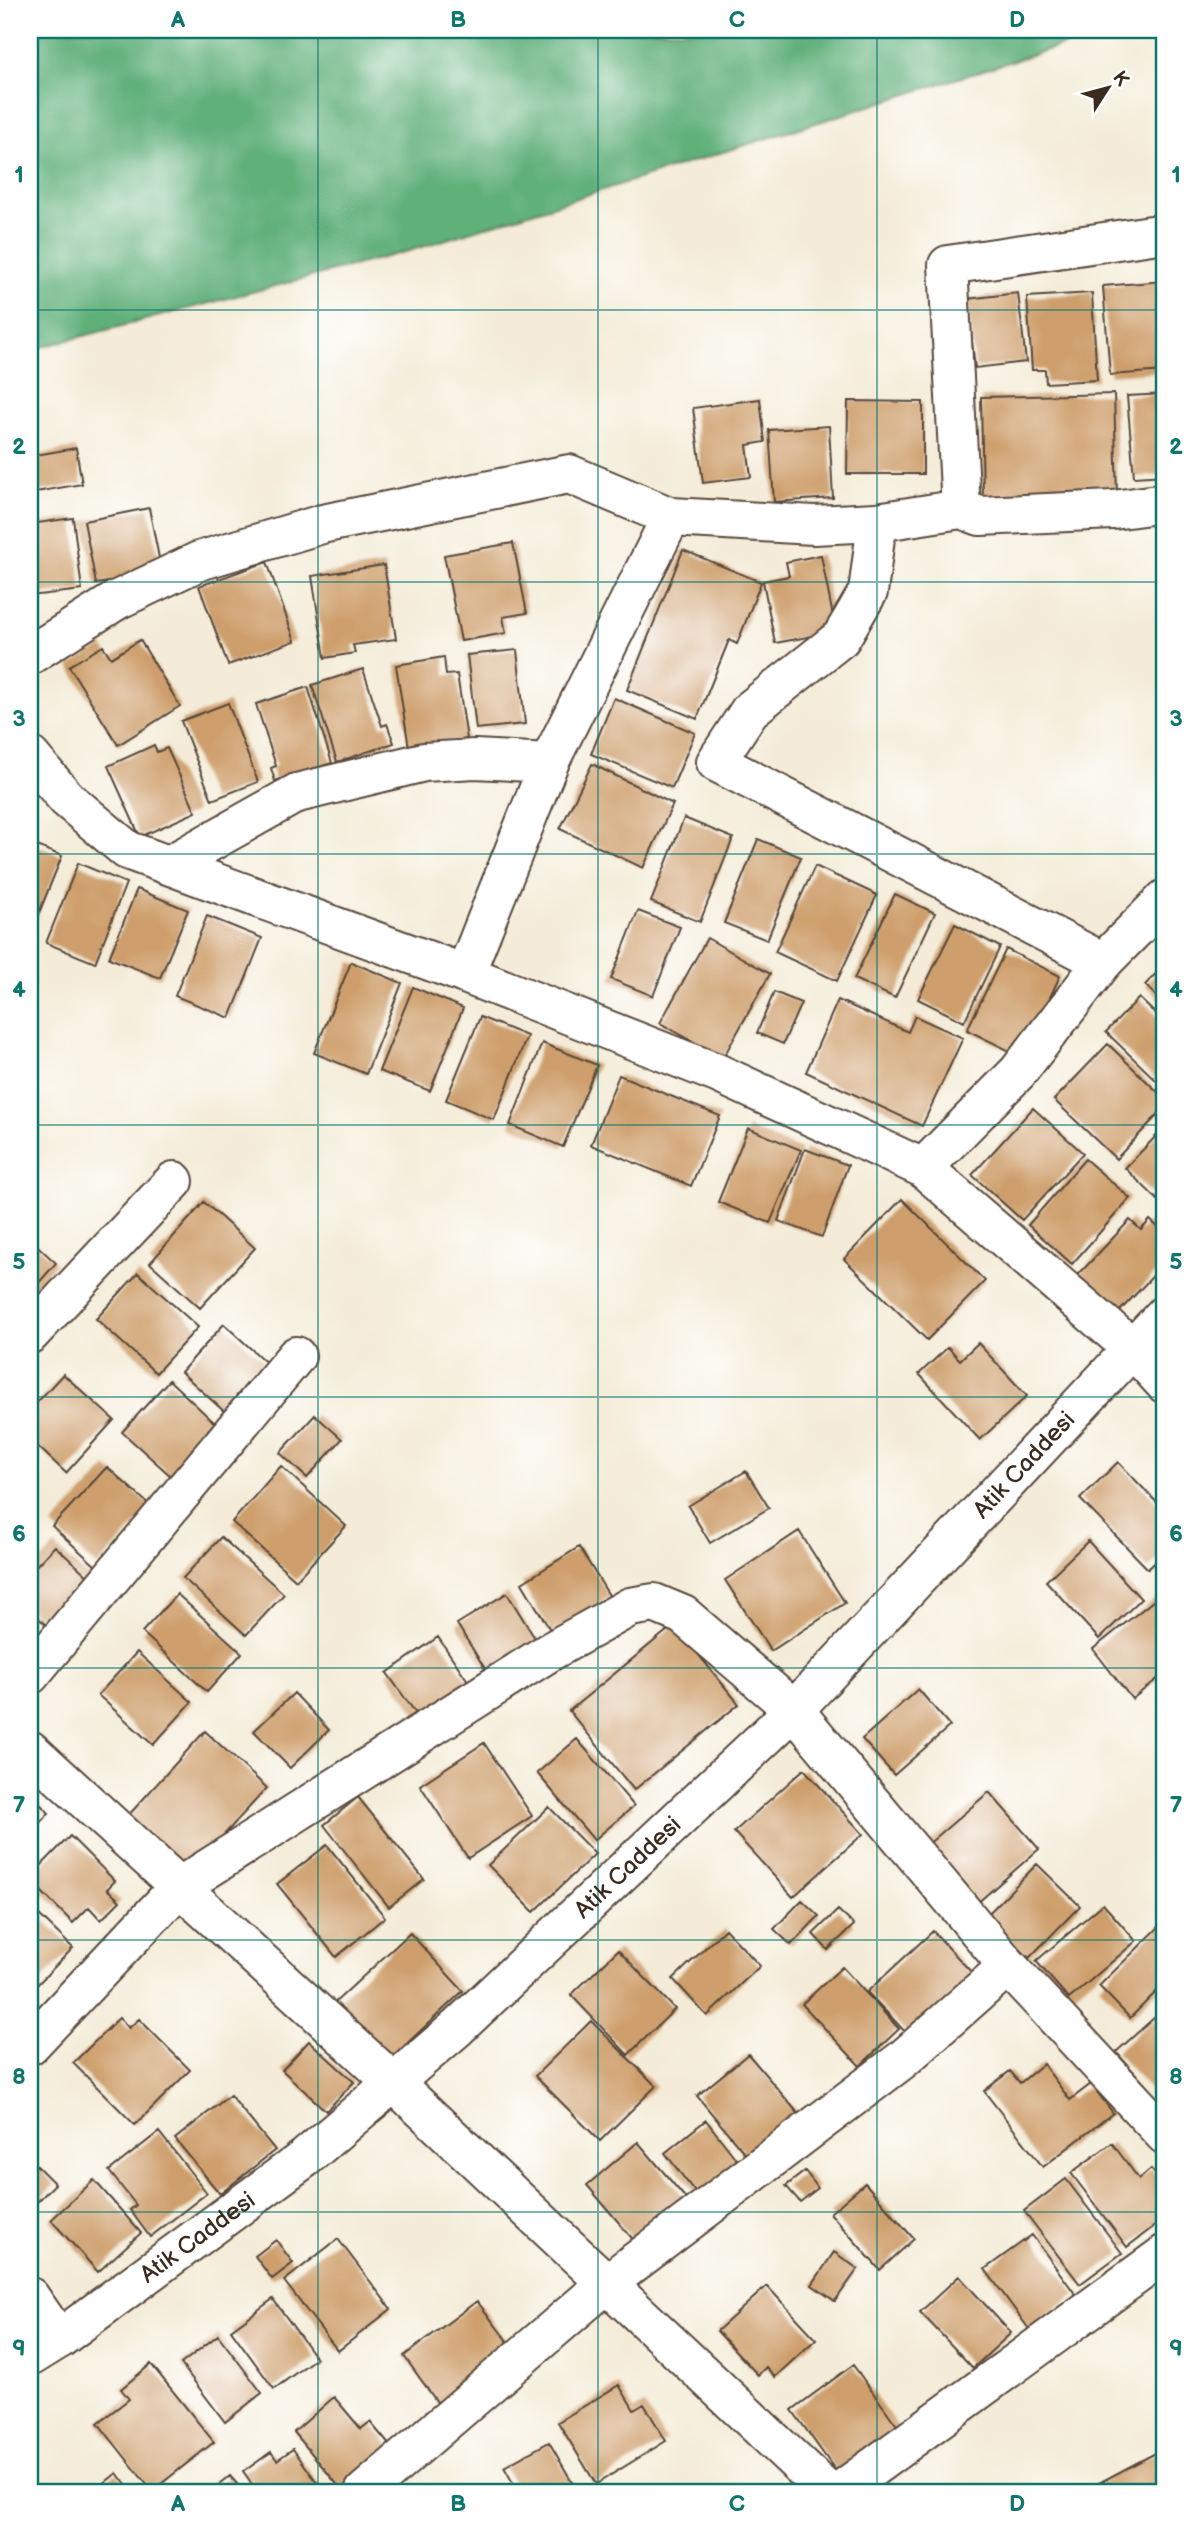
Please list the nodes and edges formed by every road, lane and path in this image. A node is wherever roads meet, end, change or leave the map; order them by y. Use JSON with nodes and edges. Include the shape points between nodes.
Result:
{"nodes":[{"id":1,"x":1165,"y":233,"type":"edge"},
{"id":2,"x":1165,"y":503,"type":"edge"},
{"id":3,"x":961,"y":509,"type":"junction"},
{"id":4,"x":671,"y":517,"type":"junction"},
{"id":5,"x":877,"y":522,"type":"junction"},
{"id":6,"x":30,"y":654,"type":"edge"},
{"id":7,"x":30,"y":756,"type":"edge"},
{"id":8,"x":549,"y":763,"type":"junction"},
{"id":9,"x":171,"y":864,"type":"junction"},
{"id":10,"x":1165,"y":899,"type":"edge"},
{"id":11,"x":1103,"y":962,"type":"junction"},
{"id":12,"x":465,"y":974,"type":"junction"},
{"id":13,"x":923,"y":1168,"type":"junction"},
{"id":14,"x":174,"y":1181,"type":"dead end"},
{"id":15,"x":1165,"y":1314,"type":"edge"},
{"id":16,"x":30,"y":1334,"type":"edge"},
{"id":17,"x":1133,"y":1349,"type":"junction"},
{"id":18,"x":296,"y":1356,"type":"dead end"},
{"id":19,"x":1165,"y":1384,"type":"edge"},
{"id":20,"x":30,"y":1675,"type":"edge"},
{"id":21,"x":794,"y":1710,"type":"junction"},
{"id":22,"x":30,"y":1750,"type":"edge"},
{"id":23,"x":179,"y":1887,"type":"junction"},
{"id":24,"x":1008,"y":1966,"type":"junction"},
{"id":25,"x":30,"y":2045,"type":"edge"},
{"id":26,"x":393,"y":2082,"type":"junction"},
{"id":27,"x":1165,"y":2135,"type":"edge"},
{"id":28,"x":1165,"y":2255,"type":"edge"},
{"id":29,"x":606,"y":2284,"type":"junction"},
{"id":30,"x":30,"y":2297,"type":"edge"},
{"id":31,"x":44,"y":2348,"type":"edge"},
{"id":32,"x":364,"y":2492,"type":"edge"},
{"id":33,"x":828,"y":2492,"type":"edge"},
{"id":34,"x":839,"y":2492,"type":"edge"}],
"edges":[{"from":1,"to":3,"type":"street","via":[[948,265]]},
{"from":2,"to":3,"type":"street","via":[[980,516]]},
{"from":3,"to":5,"type":"street"},
{"from":4,"to":5,"type":"street","via":[[814,525]]},
{"from":4,"to":6,"type":"street","via":[[569,474],[322,524],[199,561],[117,600]]},
{"from":4,"to":8,"type":"street"},
{"from":5,"to":11,"type":"street","via":[[868,592],[841,638],[750,710],[716,761]]},
{"from":7,"to":9,"type":"street","via":[[67,799],[127,850]]},
{"from":8,"to":9,"type":"street","via":[[424,762],[297,793]]},
{"from":8,"to":12,"type":"street"},
{"from":9,"to":12,"type":"street"},
{"from":10,"to":11,"type":"street"},
{"from":11,"to":13,"type":"street","via":[[1018,1072]]},
{"from":12,"to":13,"type":"street","via":[[717,1073]]},
{"from":13,"to":17,"type":"street"},
{"from":14,"to":16,"type":"street"},
{"from":15,"to":17,"type":"street","name":"Atik Caddesi"},
{"from":17,"to":19,"type":"street"},
{"from":17,"to":21,"type":"street","name":"Atik Caddesi"},
{"from":18,"to":20,"type":"street"},
{"from":21,"to":23,"type":"street","via":[[683,1615],[654,1603],[630,1607],[551,1651]]},
{"from":21,"to":24,"type":"street"},
{"from":21,"to":26,"type":"street","name":"Atik Caddesi","via":[[457,2028]]},
{"from":22,"to":23,"type":"street"},
{"from":23,"to":25,"type":"street"},
{"from":23,"to":26,"type":"street"},
{"from":24,"to":27,"type":"street"},
{"from":24,"to":29,"type":"street","via":[[902,2060]]},
{"from":26,"to":29,"type":"street"},
{"from":26,"to":31,"type":"street","name":"Atik Caddesi","via":[[305,2158]]},
{"from":28,"to":34,"type":"street"},
{"from":29,"to":32,"type":"street"},
{"from":29,"to":33,"type":"street"},
{"from":30,"to":31,"type":"street"}]}
